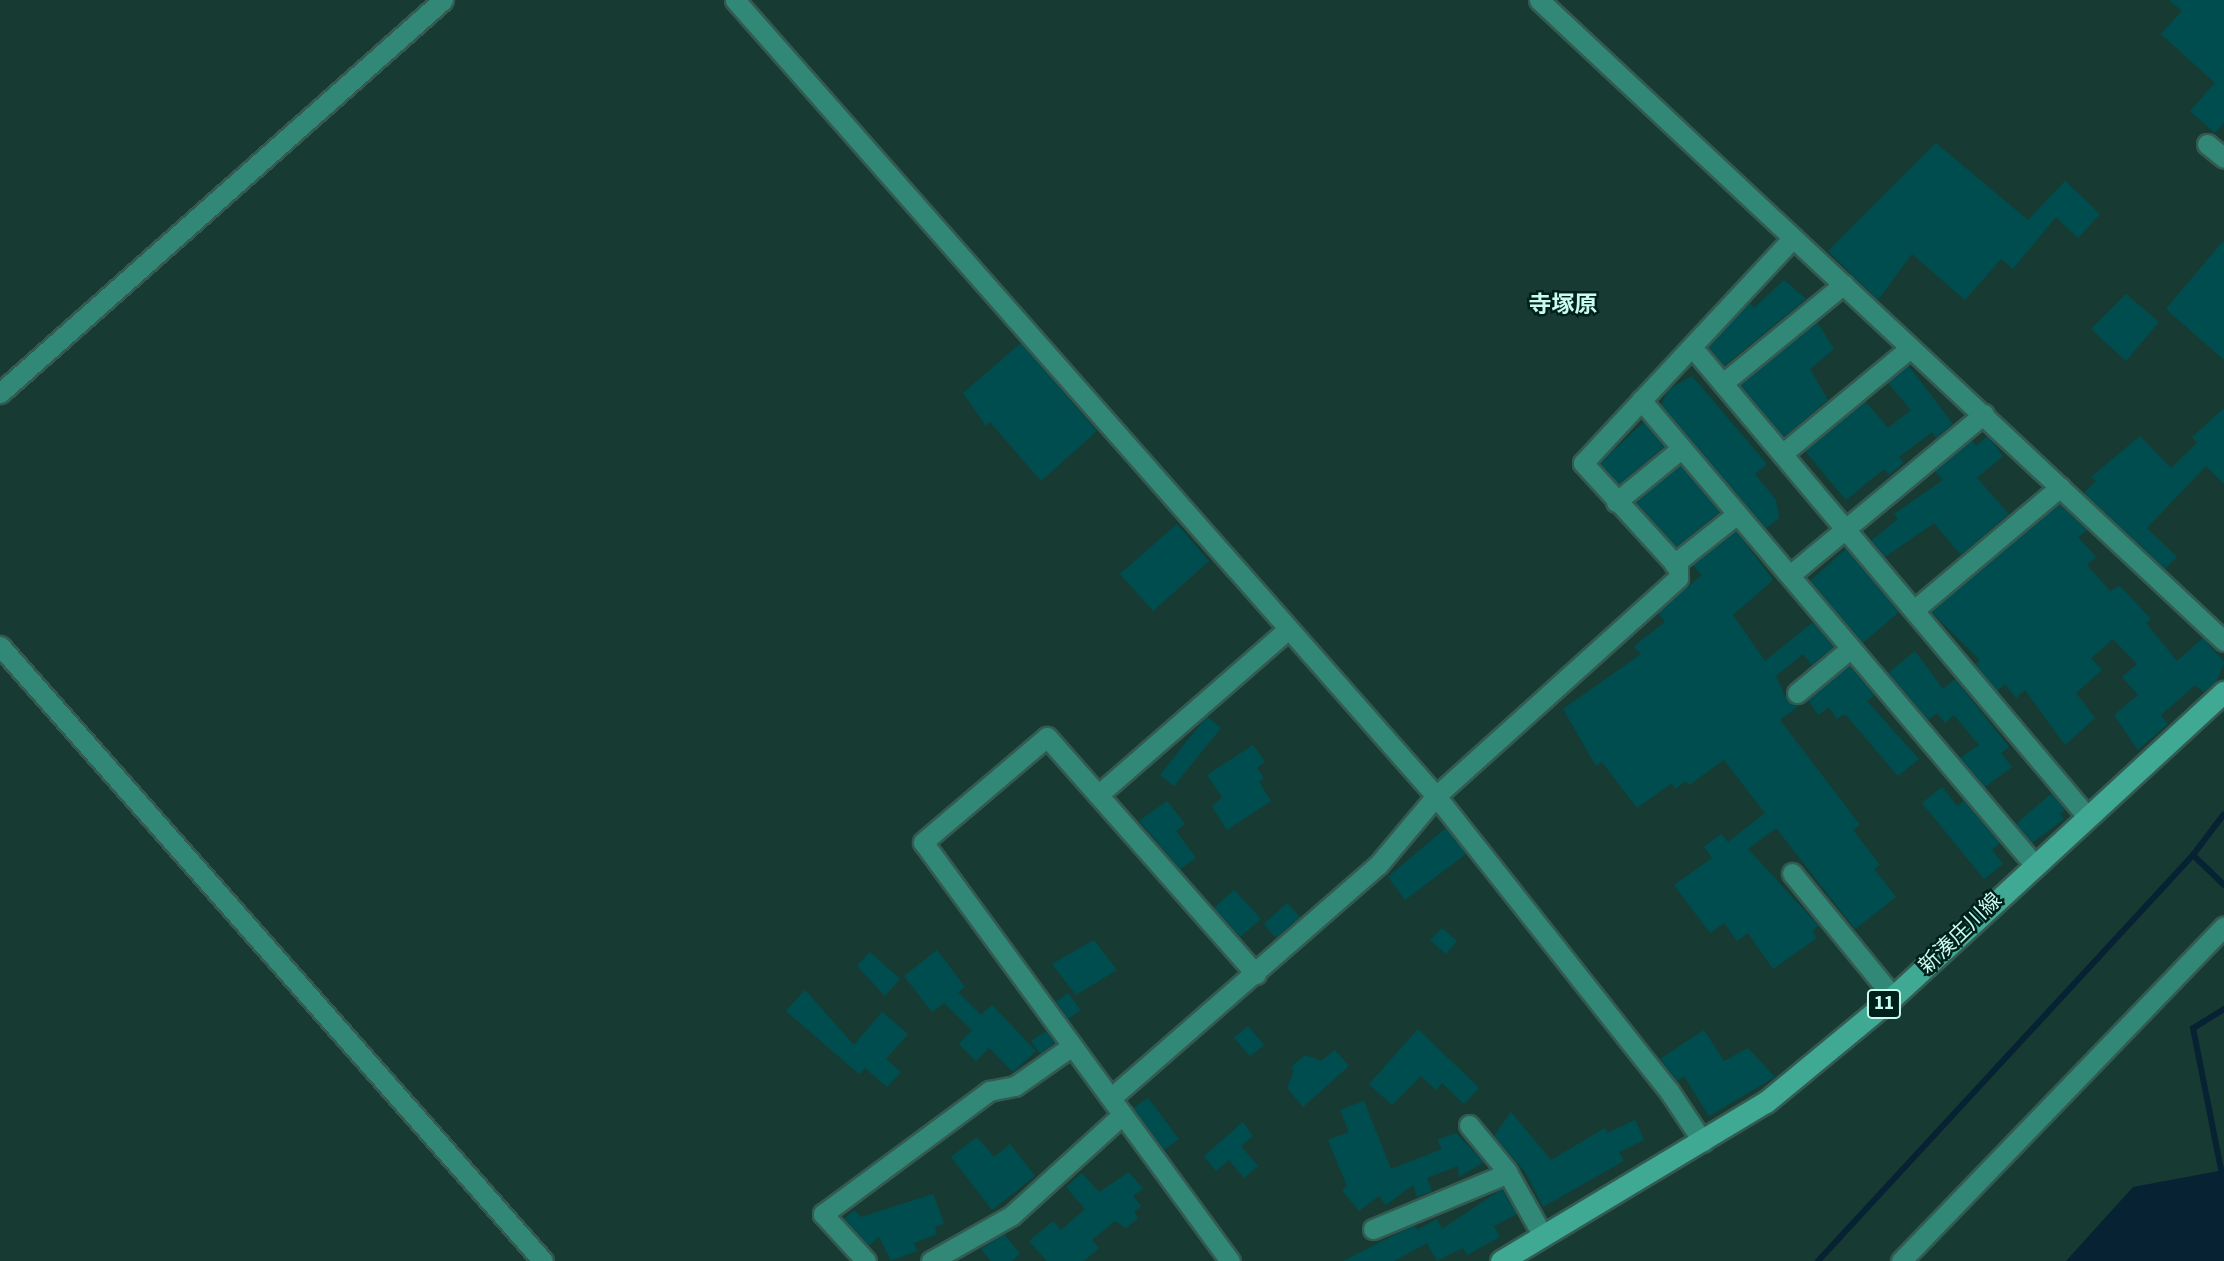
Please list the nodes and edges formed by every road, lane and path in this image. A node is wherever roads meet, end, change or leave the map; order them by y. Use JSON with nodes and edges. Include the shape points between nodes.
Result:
{"nodes":[{"id":1,"x":443,"y":0,"type":"edge"},
{"id":2,"x":735,"y":0,"type":"edge"},
{"id":3,"x":1539,"y":0,"type":"edge"},
{"id":4,"x":2207,"y":144,"type":"dead end"},
{"id":5,"x":2224,"y":158,"type":"edge"},
{"id":6,"x":1793,"y":238,"type":"junction"},
{"id":7,"x":1844,"y":284,"type":"junction"},
{"id":8,"x":1692,"y":347,"type":"junction"},
{"id":9,"x":1910,"y":348,"type":"junction"},
{"id":10,"x":1723,"y":383,"type":"junction"},
{"id":11,"x":0,"y":393,"type":"edge"},
{"id":12,"x":1641,"y":400,"type":"junction"},
{"id":13,"x":1984,"y":414,"type":"junction"},
{"id":14,"x":1682,"y":448,"type":"junction"},
{"id":15,"x":1782,"y":454,"type":"junction"},
{"id":16,"x":2060,"y":486,"type":"junction"},
{"id":17,"x":1616,"y":502,"type":"junction"},
{"id":18,"x":1737,"y":514,"type":"junction"},
{"id":19,"x":1846,"y":529,"type":"junction"},
{"id":20,"x":1676,"y":571,"type":"junction"},
{"id":21,"x":1790,"y":576,"type":"junction"},
{"id":22,"x":1913,"y":610,"type":"junction"},
{"id":23,"x":1287,"y":630,"type":"junction"},
{"id":24,"x":2224,"y":641,"type":"edge"},
{"id":25,"x":0,"y":646,"type":"edge"},
{"id":26,"x":1852,"y":648,"type":"junction"},
{"id":27,"x":2224,"y":692,"type":"edge"},
{"id":28,"x":1797,"y":693,"type":"dead end"},
{"id":29,"x":1098,"y":795,"type":"junction"},
{"id":30,"x":1436,"y":796,"type":"junction"},
{"id":31,"x":2085,"y":814,"type":"junction"},
{"id":32,"x":2034,"y":863,"type":"junction"},
{"id":33,"x":1792,"y":873,"type":"dead end"},
{"id":34,"x":2224,"y":926,"type":"edge"},
{"id":35,"x":1256,"y":974,"type":"junction"},
{"id":36,"x":1893,"y":997,"type":"junction"},
{"id":37,"x":1072,"y":1046,"type":"junction"},
{"id":38,"x":1112,"y":1097,"type":"junction"},
{"id":39,"x":1124,"y":1114,"type":"junction"},
{"id":40,"x":1469,"y":1125,"type":"dead end"},
{"id":41,"x":1703,"y":1142,"type":"junction"},
{"id":42,"x":1508,"y":1173,"type":"junction"},
{"id":43,"x":1373,"y":1229,"type":"dead end"},
{"id":44,"x":1543,"y":1236,"type":"junction"},
{"id":45,"x":543,"y":1261,"type":"edge"},
{"id":46,"x":866,"y":1261,"type":"edge"},
{"id":47,"x":931,"y":1261,"type":"edge"},
{"id":48,"x":1230,"y":1261,"type":"edge"},
{"id":49,"x":1501,"y":1261,"type":"edge"},
{"id":50,"x":1900,"y":1261,"type":"edge"}],
"edges":[{"from":1,"to":11,"type":"street"},
{"from":2,"to":23,"type":"street"},
{"from":3,"to":6,"type":"street"},
{"from":4,"to":5,"type":"street"},
{"from":6,"to":7,"type":"street"},
{"from":6,"to":8,"type":"street"},
{"from":7,"to":9,"type":"street"},
{"from":7,"to":10,"type":"street"},
{"from":8,"to":10,"type":"street"},
{"from":8,"to":12,"type":"street"},
{"from":9,"to":13,"type":"street"},
{"from":9,"to":15,"type":"street"},
{"from":10,"to":15,"type":"street"},
{"from":12,"to":14,"type":"street"},
{"from":12,"to":17,"type":"street","via":[[1583,463]]},
{"from":13,"to":16,"type":"street"},
{"from":13,"to":19,"type":"street"},
{"from":14,"to":17,"type":"street"},
{"from":14,"to":18,"type":"street"},
{"from":15,"to":19,"type":"street"},
{"from":16,"to":22,"type":"street"},
{"from":16,"to":24,"type":"street"},
{"from":17,"to":20,"type":"street"},
{"from":18,"to":20,"type":"street"},
{"from":18,"to":21,"type":"street"},
{"from":19,"to":21,"type":"street"},
{"from":19,"to":22,"type":"street"},
{"from":20,"to":30,"type":"street"},
{"from":21,"to":26,"type":"street"},
{"from":22,"to":31,"type":"street"},
{"from":23,"to":29,"type":"street"},
{"from":23,"to":30,"type":"street"},
{"from":25,"to":45,"type":"street"},
{"from":26,"to":28,"type":"street"},
{"from":26,"to":32,"type":"street"},
{"from":27,"to":31,"type":"main road","name":"新湊庄川線","number":"11"},
{"from":29,"to":35,"type":"street"},
{"from":29,"to":37,"type":"street","via":[[1048,737],[923,842]]},
{"from":30,"to":35,"type":"street","via":[[1378,865]]},
{"from":30,"to":41,"type":"street","via":[[1670,1091]]},
{"from":31,"to":32,"type":"main road","name":"新湊庄川線","number":"11"},
{"from":32,"to":36,"type":"main road","name":"新湊庄川線","number":"11"},
{"from":33,"to":36,"type":"street"},
{"from":34,"to":50,"type":"street"},
{"from":35,"to":38,"type":"street"},
{"from":36,"to":41,"type":"main road","name":"新湊庄川線","number":"11","via":[[1766,1102]]},
{"from":37,"to":38,"type":"street"},
{"from":37,"to":46,"type":"street","via":[[1014,1086],[989,1091],[822,1214]]},
{"from":38,"to":39,"type":"street"},
{"from":39,"to":47,"type":"street","via":[[1011,1216]]},
{"from":39,"to":48,"type":"street"},
{"from":40,"to":42,"type":"street"},
{"from":41,"to":44,"type":"main road","name":"新湊庄川線","number":"11"},
{"from":42,"to":43,"type":"street"},
{"from":42,"to":44,"type":"street"},
{"from":44,"to":49,"type":"main road","name":"新湊庄川線","number":"11"}]}
